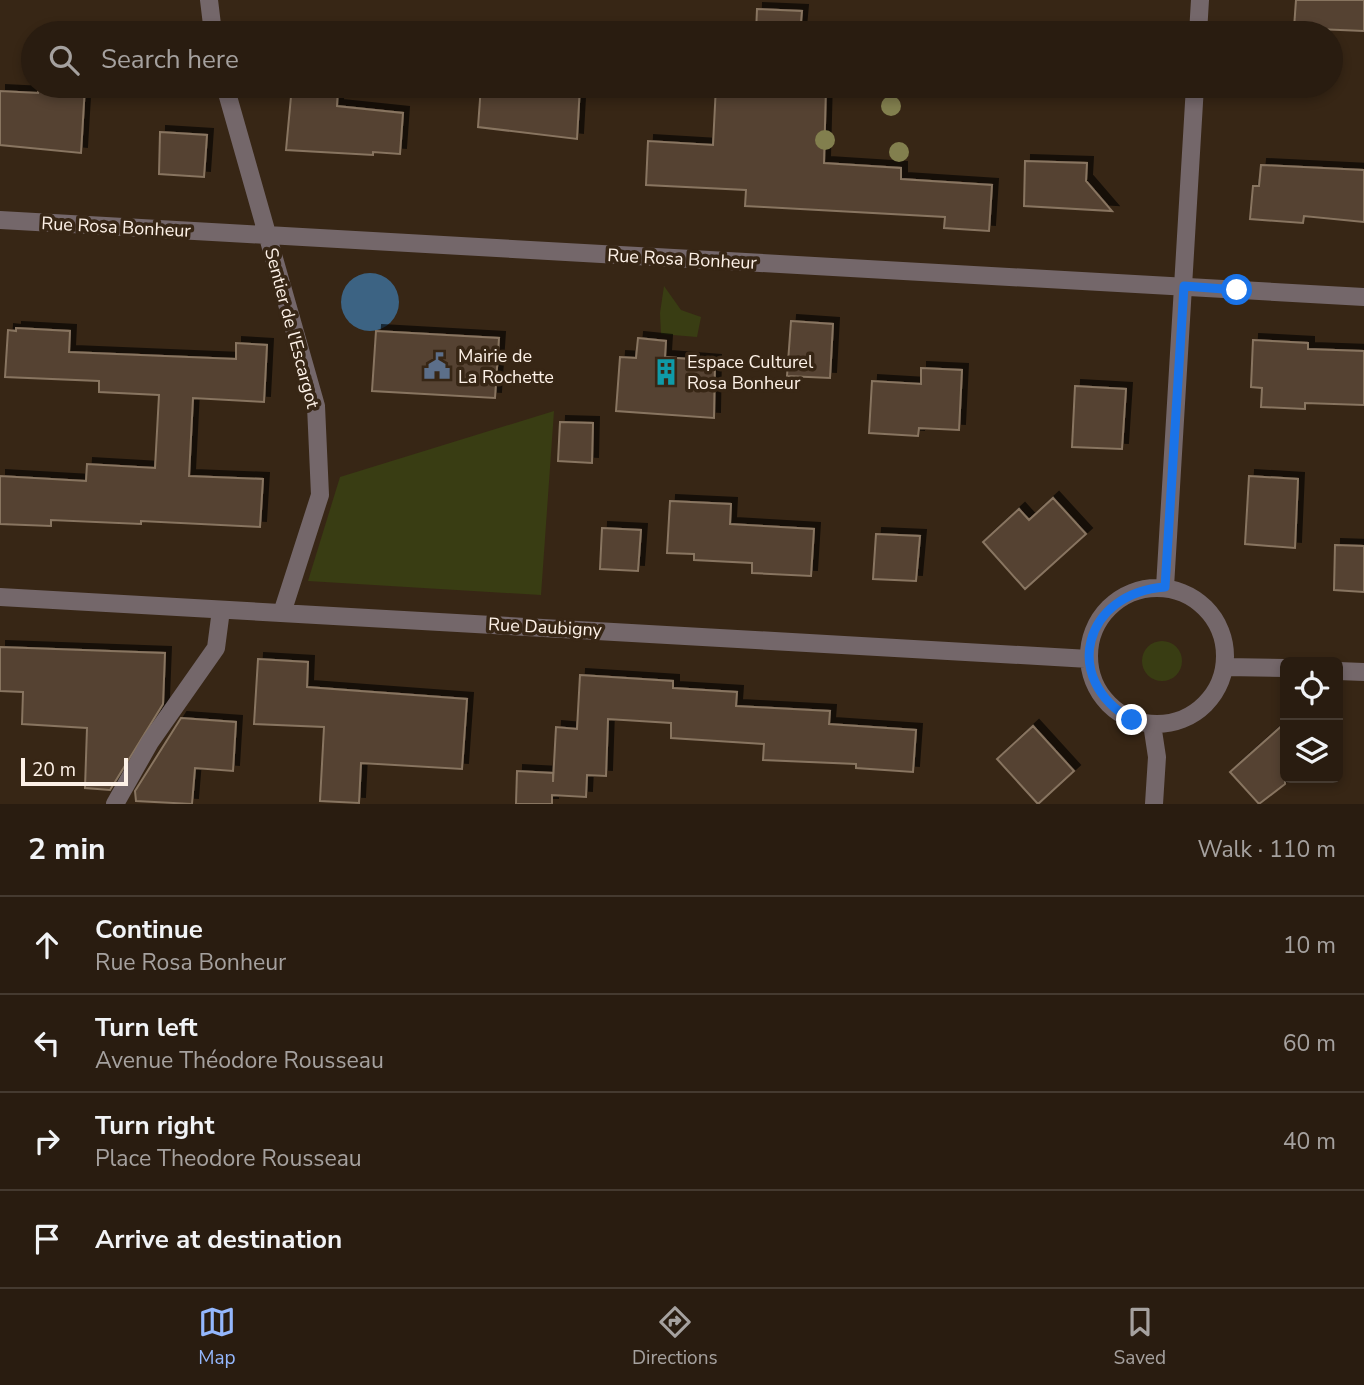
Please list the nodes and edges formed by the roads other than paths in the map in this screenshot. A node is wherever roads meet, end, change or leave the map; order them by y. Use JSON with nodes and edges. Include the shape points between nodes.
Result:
{"nodes":[{"id":1,"x":209,"y":0,"type":"edge"},
{"id":2,"x":1200,"y":0,"type":"edge"},
{"id":3,"x":212,"y":21,"type":"edge"},
{"id":4,"x":1199,"y":21,"type":"edge"},
{"id":5,"x":228,"y":98,"type":"edge"},
{"id":6,"x":1194,"y":98,"type":"edge"},
{"id":7,"x":0,"y":220,"type":"edge"},
{"id":8,"x":267,"y":235,"type":"junction"},
{"id":9,"x":1184,"y":286,"type":"junction"},
{"id":10,"x":1364,"y":297,"type":"edge"},
{"id":11,"x":1165,"y":587,"type":"junction"},
{"id":12,"x":0,"y":597,"type":"edge"},
{"id":13,"x":222,"y":610,"type":"junction"},
{"id":14,"x":282,"y":613,"type":"junction"},
{"id":15,"x":1089,"y":659,"type":"junction"},
{"id":16,"x":1225,"y":667,"type":"junction"},
{"id":17,"x":1280,"y":668,"type":"edge"},
{"id":18,"x":1343,"y":671,"type":"edge"},
{"id":19,"x":1364,"y":672,"type":"edge"},
{"id":20,"x":1152,"y":724,"type":"junction"},
{"id":21,"x":114,"y":804,"type":"edge"},
{"id":22,"x":1154,"y":804,"type":"edge"}],
"edges":[{"from":1,"to":3,"type":"street"},
{"from":2,"to":4,"type":"street"},
{"from":5,"to":8,"type":"street","name":"Sentier de l'Escargot"},
{"from":6,"to":9,"type":"street"},
{"from":7,"to":8,"type":"street","name":"Rue Rosa Bonheur"},
{"from":8,"to":9,"type":"street","name":"Rue Rosa Bonheur"},
{"from":8,"to":14,"type":"street","name":"Sentier de l'Escargot","via":[[316,406],[320,495]]},
{"from":9,"to":10,"type":"street","name":"Rue Rosa Bonheur"},
{"from":9,"to":11,"type":"street"},
{"from":11,"to":15,"type":"street","via":[[1142,589],[1120,599],[1103,615],[1092,636]]},
{"from":11,"to":16,"type":"street","via":[[1204,606],[1218,624],[1225,645]]},
{"from":12,"to":13,"type":"street","name":"Rue Daubigny"},
{"from":13,"to":14,"type":"street","name":"Rue Daubigny"},
{"from":13,"to":21,"type":"street","via":[[216,648],[149,742]]},
{"from":14,"to":15,"type":"street","name":"Rue Daubigny"},
{"from":15,"to":20,"type":"street","via":[[1102,696],[1115,710]]},
{"from":16,"to":17,"type":"street"},
{"from":16,"to":20,"type":"street","via":[[1219,686],[1199,709],[1172,723]]},
{"from":18,"to":19,"type":"street"},
{"from":20,"to":22,"type":"street","via":[[1157,757]]}]}
